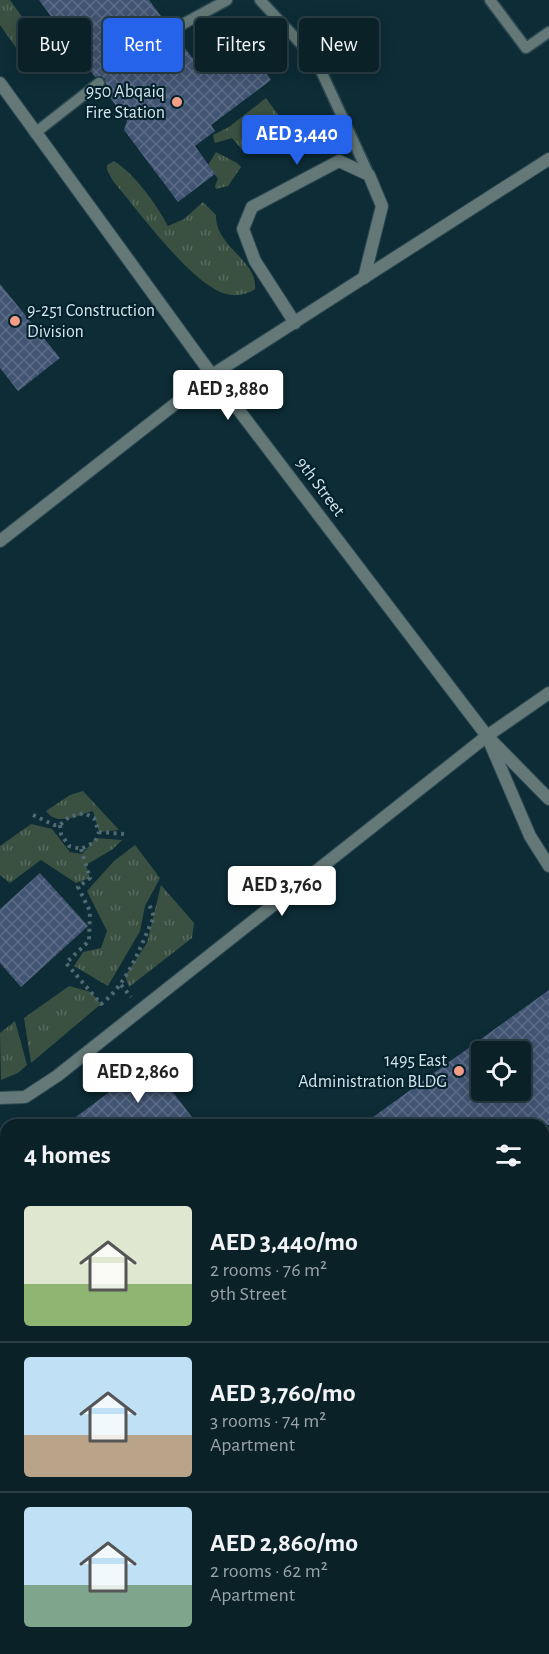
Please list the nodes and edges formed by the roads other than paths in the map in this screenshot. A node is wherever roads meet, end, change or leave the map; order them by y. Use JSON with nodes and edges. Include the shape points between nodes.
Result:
{"nodes":[{"id":1,"x":227,"y":0,"type":"edge"},
{"id":2,"x":260,"y":0,"type":"edge"},
{"id":3,"x":490,"y":0,"type":"edge"},
{"id":4,"x":183,"y":24,"type":"edge"},
{"id":5,"x":549,"y":32,"type":"edge"},
{"id":6,"x":0,"y":83,"type":"edge"},
{"id":7,"x":99,"y":83,"type":"dead end"},
{"id":8,"x":36,"y":133,"type":"junction"},
{"id":9,"x":549,"y":159,"type":"edge"},
{"id":10,"x":369,"y":175,"type":"junction"},
{"id":11,"x":364,"y":278,"type":"junction"},
{"id":12,"x":295,"y":323,"type":"junction"},
{"id":13,"x":212,"y":375,"type":"junction"},
{"id":14,"x":0,"y":541,"type":"edge"},
{"id":15,"x":549,"y":693,"type":"edge"},
{"id":16,"x":487,"y":736,"type":"junction"},
{"id":17,"x":549,"y":799,"type":"edge"},
{"id":18,"x":549,"y":866,"type":"edge"},
{"id":19,"x":0,"y":1098,"type":"edge"}],
"edges":[{"from":1,"to":4,"type":"lane"},
{"from":2,"to":10,"type":"lane","via":[[316,60]]},
{"from":3,"to":5,"type":"lane","via":[[526,48]]},
{"from":6,"to":8,"type":"street","name":"9th Street"},
{"from":7,"to":8,"type":"lane"},
{"from":8,"to":13,"type":"street","name":"9th Street"},
{"from":9,"to":11,"type":"street"},
{"from":10,"to":11,"type":"street","via":[[382,206]]},
{"from":10,"to":12,"type":"street","via":[[339,161],[252,207],[243,229],[255,261]]},
{"from":11,"to":12,"type":"street"},
{"from":12,"to":13,"type":"street"},
{"from":13,"to":14,"type":"street"},
{"from":13,"to":16,"type":"street","name":"9th Street"},
{"from":15,"to":16,"type":"street"},
{"from":16,"to":17,"type":"street"},
{"from":16,"to":18,"type":"street","via":[[530,836]]},
{"from":16,"to":19,"type":"street","via":[[57,1076],[25,1097]]}]}
